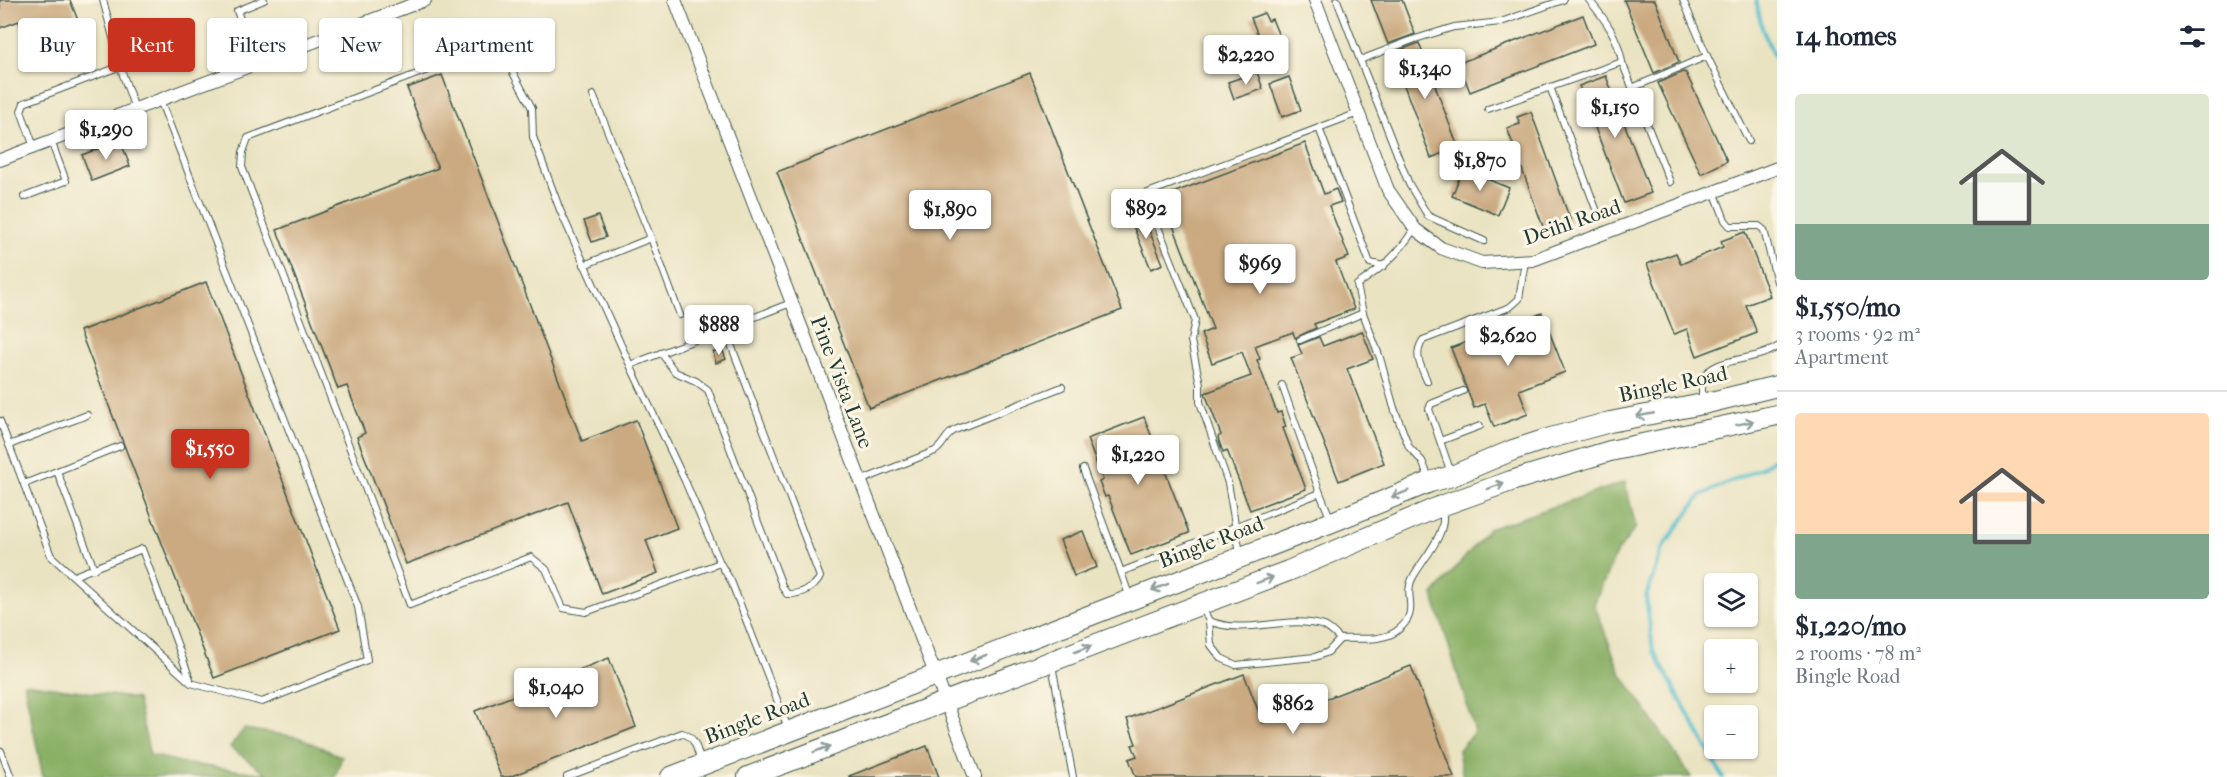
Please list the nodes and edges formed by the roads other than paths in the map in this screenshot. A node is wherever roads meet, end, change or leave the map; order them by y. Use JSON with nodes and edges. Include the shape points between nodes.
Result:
{"nodes":[{"id":1,"x":104,"y":0,"type":"edge"},
{"id":2,"x":264,"y":0,"type":"edge"},
{"id":3,"x":424,"y":0,"type":"edge"},
{"id":4,"x":675,"y":0,"type":"edge"},
{"id":5,"x":1315,"y":0,"type":"edge"},
{"id":6,"x":1337,"y":0,"type":"edge"},
{"id":7,"x":1563,"y":0,"type":"edge"},
{"id":8,"x":1589,"y":0,"type":"edge"},
{"id":9,"x":1683,"y":0,"type":"edge"},
{"id":10,"x":400,"y":4,"type":"edge"},
{"id":11,"x":109,"y":18,"type":"edge"},
{"id":12,"x":240,"y":18,"type":"edge"},
{"id":13,"x":307,"y":42,"type":"edge"},
{"id":14,"x":1707,"y":56,"type":"junction"},
{"id":15,"x":1360,"y":60,"type":"junction"},
{"id":16,"x":1622,"y":62,"type":"junction"},
{"id":17,"x":108,"y":71,"type":"edge"},
{"id":18,"x":123,"y":72,"type":"edge"},
{"id":19,"x":233,"y":72,"type":"edge"},
{"id":20,"x":1550,"y":87,"type":"junction"},
{"id":21,"x":1632,"y":88,"type":"junction"},
{"id":22,"x":593,"y":95,"type":"dead end"},
{"id":23,"x":160,"y":100,"type":"junction"},
{"id":24,"x":135,"y":109,"type":"junction"},
{"id":25,"x":1488,"y":109,"type":"dead end"},
{"id":26,"x":1358,"y":113,"type":"junction"},
{"id":27,"x":1319,"y":128,"type":"junction"},
{"id":28,"x":51,"y":141,"type":"junction"},
{"id":29,"x":1749,"y":141,"type":"dead end"},
{"id":30,"x":34,"y":147,"type":"junction"},
{"id":31,"x":0,"y":160,"type":"edge"},
{"id":32,"x":1777,"y":168,"type":"edge"},
{"id":33,"x":1670,"y":182,"type":"dead end"},
{"id":34,"x":1714,"y":191,"type":"junction"},
{"id":35,"x":24,"y":197,"type":"dead end"},
{"id":36,"x":1596,"y":209,"type":"dead end"},
{"id":37,"x":1415,"y":229,"type":"junction"},
{"id":38,"x":651,"y":238,"type":"junction"},
{"id":39,"x":1484,"y":241,"type":"dead end"},
{"id":40,"x":1525,"y":260,"type":"junction"},
{"id":41,"x":584,"y":265,"type":"junction"},
{"id":42,"x":1384,"y":266,"type":"junction"},
{"id":43,"x":1777,"y":282,"type":"edge"},
{"id":44,"x":791,"y":303,"type":"junction"},
{"id":45,"x":1363,"y":314,"type":"junction"},
{"id":46,"x":680,"y":315,"type":"dead end"},
{"id":47,"x":725,"y":329,"type":"junction"},
{"id":48,"x":1300,"y":340,"type":"dead end"},
{"id":49,"x":1777,"y":347,"type":"edge"},
{"id":50,"x":661,"y":353,"type":"junction"},
{"id":51,"x":630,"y":365,"type":"junction"},
{"id":52,"x":1427,"y":381,"type":"dead end"},
{"id":53,"x":1282,"y":385,"type":"dead end"},
{"id":54,"x":1777,"y":386,"type":"edge"},
{"id":55,"x":1062,"y":387,"type":"dead end"},
{"id":56,"x":1463,"y":391,"type":"dead end"},
{"id":57,"x":1703,"y":404,"type":"junction"},
{"id":58,"x":87,"y":415,"type":"dead end"},
{"id":59,"x":1777,"y":415,"type":"edge"},
{"id":60,"x":0,"y":422,"type":"edge"},
{"id":61,"x":1480,"y":426,"type":"dead end"},
{"id":62,"x":1708,"y":430,"type":"junction"},
{"id":63,"x":1440,"y":441,"type":"junction"},
{"id":64,"x":9,"y":445,"type":"junction"},
{"id":65,"x":120,"y":446,"type":"dead end"},
{"id":66,"x":1083,"y":470,"type":"dead end"},
{"id":67,"x":57,"y":471,"type":"junction"},
{"id":68,"x":1452,"y":476,"type":"junction"},
{"id":69,"x":860,"y":481,"type":"junction"},
{"id":70,"x":1430,"y":482,"type":"junction"},
{"id":71,"x":24,"y":484,"type":"junction"},
{"id":72,"x":1320,"y":493,"type":"junction"},
{"id":73,"x":1441,"y":506,"type":"junction"},
{"id":74,"x":1332,"y":522,"type":"junction"},
{"id":75,"x":1237,"y":525,"type":"junction"},
{"id":76,"x":1241,"y":556,"type":"junction"},
{"id":77,"x":720,"y":563,"type":"junction"},
{"id":78,"x":94,"y":568,"type":"junction"},
{"id":79,"x":1121,"y":572,"type":"junction"},
{"id":80,"x":74,"y":576,"type":"junction"},
{"id":81,"x":1189,"y":576,"type":"junction"},
{"id":82,"x":1130,"y":599,"type":"junction"},
{"id":83,"x":1204,"y":612,"type":"junction"},
{"id":84,"x":1340,"y":639,"type":"junction"},
{"id":85,"x":1051,"y":662,"type":"junction"},
{"id":86,"x":934,"y":674,"type":"junction"},
{"id":87,"x":191,"y":683,"type":"junction"},
{"id":88,"x":946,"y":703,"type":"junction"},
{"id":89,"x":789,"y":731,"type":"junction"},
{"id":90,"x":1,"y":751,"type":"edge"},
{"id":91,"x":703,"y":771,"type":"edge"},
{"id":92,"x":11,"y":777,"type":"edge"},
{"id":93,"x":567,"y":777,"type":"edge"},
{"id":94,"x":671,"y":777,"type":"edge"},
{"id":95,"x":748,"y":777,"type":"edge"},
{"id":96,"x":975,"y":777,"type":"edge"},
{"id":97,"x":1072,"y":777,"type":"edge"}],
"edges":[{"from":1,"to":11,"type":"lane"},
{"from":2,"to":12,"type":"lane","via":[[237,11]]},
{"from":3,"to":10,"type":"street"},
{"from":4,"to":44,"type":"street","name":"Pine Vista Lane"},
{"from":5,"to":26,"type":"street","name":"Deihl Road"},
{"from":6,"to":15,"type":"lane"},
{"from":7,"to":15,"type":"lane","via":[[1501,22],[1454,27]]},
{"from":8,"to":16,"type":"lane","via":[[1607,23]]},
{"from":9,"to":14,"type":"lane"},
{"from":10,"to":13,"type":"street"},
{"from":14,"to":21,"type":"lane"},
{"from":14,"to":29,"type":"lane"},
{"from":15,"to":39,"type":"lane","via":[[1409,184],[1428,216]]},
{"from":16,"to":20,"type":"lane"},
{"from":16,"to":21,"type":"lane"},
{"from":17,"to":30,"type":"lane","via":[[24,103],[21,111]]},
{"from":18,"to":24,"type":"lane"},
{"from":19,"to":23,"type":"street"},
{"from":20,"to":25,"type":"lane"},
{"from":20,"to":36,"type":"lane"},
{"from":21,"to":33,"type":"lane"},
{"from":22,"to":38,"type":"lane"},
{"from":23,"to":24,"type":"street"},
{"from":23,"to":87,"type":"lane","via":[[358,607],[367,660],[262,702]]},
{"from":24,"to":28,"type":"street"},
{"from":26,"to":27,"type":"lane"},
{"from":26,"to":37,"type":"street","name":"Deihl Road","via":[[1388,190]]},
{"from":27,"to":42,"type":"lane","via":[[1370,263]]},
{"from":27,"to":75,"type":"lane","via":[[1144,194],[1195,320],[1191,341],[1200,402]]},
{"from":28,"to":30,"type":"street"},
{"from":28,"to":35,"type":"lane","via":[[66,181]]},
{"from":30,"to":31,"type":"street"},
{"from":32,"to":34,"type":"street","name":"Deihl Road"},
{"from":34,"to":40,"type":"street","name":"Deihl Road"},
{"from":34,"to":43,"type":"lane","via":[[1730,226],[1760,226],[1764,230]]},
{"from":37,"to":40,"type":"street","name":"Deihl Road","via":[[1441,248],[1482,263]]},
{"from":37,"to":42,"type":"lane"},
{"from":38,"to":41,"type":"lane"},
{"from":38,"to":46,"type":"lane"},
{"from":40,"to":52,"type":"lane","via":[[1520,299],[1510,307],[1423,340],[1417,355]]},
{"from":41,"to":51,"type":"lane"},
{"from":41,"to":77,"type":"lane","via":[[533,137],[532,108],[511,69],[483,49],[248,138],[243,152],[242,167],[410,605],[531,556],[546,569],[563,608],[586,612]]},
{"from":42,"to":45,"type":"lane","via":[[1357,285]]},
{"from":44,"to":47,"type":"lane"},
{"from":44,"to":69,"type":"street","name":"Pine Vista Lane"},
{"from":45,"to":48,"type":"lane"},
{"from":45,"to":70,"type":"lane","via":[[1409,447],[1422,461]]},
{"from":47,"to":50,"type":"lane"},
{"from":47,"to":50,"type":"lane","via":[[820,577],[813,586],[791,595],[783,588],[708,390],[675,372]]},
{"from":49,"to":57,"type":"lane","via":[[1761,356],[1712,368],[1702,379]]},
{"from":50,"to":51,"type":"lane"},
{"from":51,"to":77,"type":"lane"},
{"from":53,"to":72,"type":"lane"},
{"from":54,"to":57,"type":"main road","name":"Bingle Road"},
{"from":55,"to":69,"type":"lane","via":[[948,433],[935,451]]},
{"from":56,"to":63,"type":"lane","via":[[1431,404],[1429,409]]},
{"from":57,"to":62,"type":"main road"},
{"from":57,"to":68,"type":"main road","name":"Bingle Road","one_way":true,"via":[[1580,430],[1513,450]]},
{"from":58,"to":64,"type":"lane"},
{"from":62,"to":59,"type":"main road","one_way":true},
{"from":60,"to":64,"type":"lane"},
{"from":61,"to":63,"type":"lane"},
{"from":73,"to":62,"type":"main road","one_way":true,"via":[[1577,460]]},
{"from":63,"to":68,"type":"lane"},
{"from":64,"to":71,"type":"lane"},
{"from":65,"to":67,"type":"lane"},
{"from":66,"to":79,"type":"lane"},
{"from":67,"to":71,"type":"lane"},
{"from":67,"to":78,"type":"lane"},
{"from":68,"to":70,"type":"main road","name":"Bingle Road"},
{"from":69,"to":86,"type":"street","name":"Pine Vista Lane"},
{"from":70,"to":73,"type":"main road"},
{"from":70,"to":74,"type":"main road","name":"Bingle Road","one_way":true},
{"from":71,"to":80,"type":"lane","via":[[51,556]]},
{"from":72,"to":74,"type":"lane"},
{"from":72,"to":75,"type":"lane"},
{"from":83,"to":73,"type":"main road","one_way":true,"via":[[1288,571]]},
{"from":73,"to":84,"type":"lane","via":[[1443,524],[1411,581],[1412,606],[1407,620],[1393,634]]},
{"from":74,"to":76,"type":"main road","name":"Bingle Road"},
{"from":75,"to":76,"type":"lane"},
{"from":75,"to":79,"type":"lane"},
{"from":76,"to":81,"type":"main road","name":"Bingle Road"},
{"from":77,"to":89,"type":"lane","via":[[731,581]]},
{"from":78,"to":80,"type":"lane"},
{"from":78,"to":87,"type":"lane","via":[[142,549]]},
{"from":79,"to":82,"type":"lane"},
{"from":80,"to":87,"type":"lane"},
{"from":81,"to":82,"type":"main road","name":"Bingle Road","one_way":true},
{"from":81,"to":83,"type":"main road"},
{"from":82,"to":86,"type":"main road","name":"Bingle Road","one_way":true},
{"from":83,"to":84,"type":"lane","via":[[1220,625],[1321,625]]},
{"from":83,"to":84,"type":"lane","via":[[1211,645],[1221,658],[1236,665],[1315,657],[1328,652]]},
{"from":85,"to":83,"type":"main road","one_way":true},
{"from":85,"to":88,"type":"main road"},
{"from":85,"to":97,"type":"lane"},
{"from":86,"to":88,"type":"street","name":"Pine Vista Lane"},
{"from":86,"to":89,"type":"main road","name":"Bingle Road"},
{"from":95,"to":88,"type":"main road","one_way":true},
{"from":88,"to":96,"type":"street","name":"Pine Vista Lane"},
{"from":89,"to":91,"type":"main road","name":"Bingle Road"},
{"from":90,"to":92,"type":"lane"},
{"from":91,"to":93,"type":"lane","via":[[694,741],[682,733]]},
{"from":91,"to":94,"type":"main road","name":"Bingle Road"}]}
